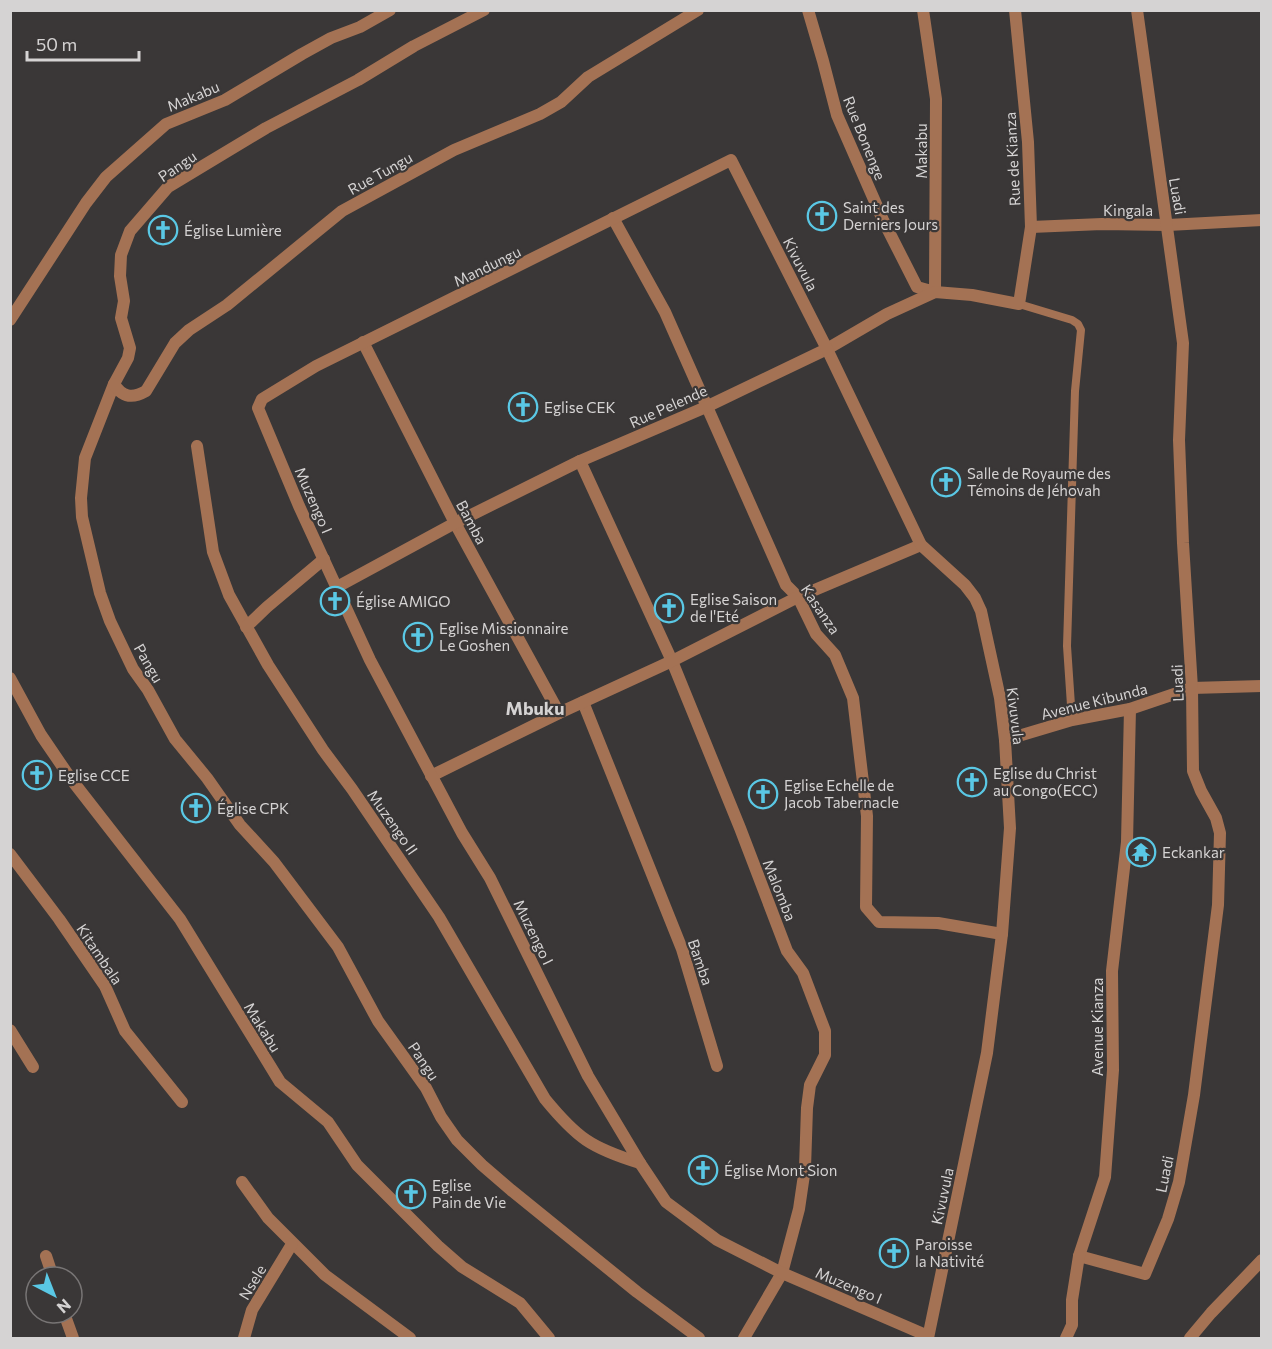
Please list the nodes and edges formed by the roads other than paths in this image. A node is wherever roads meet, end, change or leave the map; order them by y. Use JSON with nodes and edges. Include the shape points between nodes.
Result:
{"nodes":[{"id":1,"x":390,"y":10,"type":"edge"},
{"id":2,"x":484,"y":10,"type":"edge"},
{"id":3,"x":698,"y":10,"type":"edge"},
{"id":4,"x":808,"y":10,"type":"edge"},
{"id":5,"x":923,"y":10,"type":"edge"},
{"id":6,"x":1015,"y":10,"type":"edge"},
{"id":7,"x":1137,"y":10,"type":"edge"},
{"id":8,"x":731,"y":160,"type":"joint"},
{"id":9,"x":613,"y":218,"type":"junction"},
{"id":10,"x":1262,"y":220,"type":"edge"},
{"id":11,"x":1168,"y":225,"type":"junction"},
{"id":12,"x":1031,"y":227,"type":"junction"},
{"id":13,"x":935,"y":292,"type":"junction"},
{"id":14,"x":1019,"y":304,"type":"junction"},
{"id":15,"x":10,"y":320,"type":"edge"},
{"id":16,"x":363,"y":342,"type":"junction"},
{"id":17,"x":826,"y":349,"type":"junction"},
{"id":18,"x":114,"y":384,"type":"junction"},
{"id":19,"x":259,"y":404,"type":"joint"},
{"id":20,"x":706,"y":407,"type":"junction"},
{"id":21,"x":197,"y":446,"type":"dead end"},
{"id":22,"x":580,"y":461,"type":"junction"},
{"id":23,"x":455,"y":523,"type":"junction"},
{"id":24,"x":921,"y":545,"type":"junction"},
{"id":25,"x":324,"y":559,"type":"junction"},
{"id":26,"x":337,"y":587,"type":"junction"},
{"id":27,"x":798,"y":597,"type":"junction"},
{"id":28,"x":246,"y":627,"type":"junction"},
{"id":29,"x":672,"y":661,"type":"junction"},
{"id":30,"x":10,"y":678,"type":"edge"},
{"id":31,"x":1262,"y":686,"type":"edge"},
{"id":32,"x":1192,"y":688,"type":"junction"},
{"id":33,"x":583,"y":702,"type":"junction"},
{"id":34,"x":1130,"y":710,"type":"junction"},
{"id":35,"x":559,"y":713,"type":"junction"},
{"id":36,"x":1072,"y":720,"type":"junction"},
{"id":37,"x":1005,"y":740,"type":"junction"},
{"id":38,"x":431,"y":776,"type":"junction"},
{"id":39,"x":10,"y":854,"type":"edge"},
{"id":40,"x":1002,"y":934,"type":"junction"},
{"id":41,"x":10,"y":1030,"type":"edge"},
{"id":42,"x":717,"y":1066,"type":"dead end"},
{"id":43,"x":33,"y":1067,"type":"dead end"},
{"id":44,"x":182,"y":1102,"type":"dead end"},
{"id":45,"x":640,"y":1162,"type":"junction"},
{"id":46,"x":242,"y":1182,"type":"dead end"},
{"id":47,"x":292,"y":1244,"type":"junction"},
{"id":48,"x":46,"y":1256,"type":"dead end"},
{"id":49,"x":1078,"y":1256,"type":"junction"},
{"id":50,"x":1262,"y":1260,"type":"edge"},
{"id":51,"x":49,"y":1265,"type":"edge"},
{"id":52,"x":782,"y":1273,"type":"junction"},
{"id":53,"x":928,"y":1337,"type":"edge"},
{"id":54,"x":244,"y":1338,"type":"edge"},
{"id":55,"x":410,"y":1338,"type":"edge"},
{"id":56,"x":549,"y":1338,"type":"edge"},
{"id":57,"x":699,"y":1338,"type":"edge"},
{"id":58,"x":744,"y":1338,"type":"edge"},
{"id":59,"x":1066,"y":1338,"type":"edge"},
{"id":60,"x":1190,"y":1338,"type":"edge"}],
"edges":[{"from":1,"to":15,"type":"street","name":"Makabu","via":[[331,38],[225,100],[166,124],[106,177]]},
{"from":2,"to":18,"type":"street","name":"Pangu","via":[[266,128],[168,187],[130,231],[121,255],[121,318],[130,348]]},
{"from":3,"to":18,"type":"street","name":"Rue Tungu","via":[[588,77],[561,102],[540,114],[454,150],[342,211],[227,305],[189,330],[175,343],[146,392],[125,396]]},
{"from":4,"to":13,"type":"street","name":"Rue Bonenge","via":[[837,115],[883,220],[917,287]]},
{"from":5,"to":13,"type":"street","name":"Makabu","via":[[936,99]]},
{"from":6,"to":12,"type":"street","name":"Rue de Kianza","via":[[1028,142]]},
{"from":7,"to":11,"type":"street","name":"Luadi"},
{"from":8,"to":9,"type":"street","name":"Mandungu"},
{"from":8,"to":17,"type":"street","name":"Kivuvula"},
{"from":9,"to":16,"type":"street","name":"Mandungu"},
{"from":9,"to":20,"type":"street","name":"Kasanza","via":[[665,312]]},
{"from":10,"to":11,"type":"street","name":"Kingala"},
{"from":11,"to":12,"type":"street","name":"Kingala"},
{"from":11,"to":32,"type":"street","name":"Luadi","via":[[1183,343],[1179,440]]},
{"from":12,"to":14,"type":"street","name":"Rue de Kianza"},
{"from":13,"to":14,"type":"street","name":"Rue Pelende"},
{"from":13,"to":17,"type":"street","name":"Rue Pelende"},
{"from":14,"to":36,"type":"lane","via":[[1072,320],[1081,330],[1075,391],[1067,646]]},
{"from":16,"to":19,"type":"street","name":"Mandungu","via":[[316,366]]},
{"from":16,"to":23,"type":"street","name":"Bamba"},
{"from":17,"to":20,"type":"street","name":"Rue Pelende"},
{"from":17,"to":24,"type":"street","name":"Kivuvula"},
{"from":18,"to":57,"type":"street","name":"Pangu","via":[[85,458],[82,518],[110,621],[133,669],[175,738],[338,947],[378,1021],[457,1140],[511,1190]]},
{"from":19,"to":25,"type":"street","name":"Muzengo I"},
{"from":20,"to":22,"type":"street","name":"Rue Pelende"},
{"from":20,"to":27,"type":"street","name":"Kasanza","via":[[786,585]]},
{"from":21,"to":28,"type":"street","name":"Muzengo II","via":[[213,552]]},
{"from":22,"to":23,"type":"street","name":"Rue Pelende"},
{"from":22,"to":29,"type":"street","name":"Malomba"},
{"from":23,"to":26,"type":"street","name":"Rue Pelende"},
{"from":23,"to":35,"type":"street","name":"Bamba"},
{"from":24,"to":27,"type":"street"},
{"from":24,"to":37,"type":"street","name":"Kivuvula","via":[[965,585],[981,611]]},
{"from":25,"to":26,"type":"street","name":"Muzengo I"},
{"from":25,"to":28,"type":"street"},
{"from":26,"to":38,"type":"street","name":"Muzengo I"},
{"from":27,"to":29,"type":"street"},
{"from":27,"to":40,"type":"street","name":"Kasanza","via":[[816,634],[835,655],[853,698],[867,816],[868,912],[879,922],[938,923]]},
{"from":28,"to":45,"type":"street","name":"Muzengo II","via":[[323,750],[440,918],[545,1099],[581,1138],[601,1150]]},
{"from":29,"to":33,"type":"street"},
{"from":29,"to":52,"type":"street","name":"Malomba","via":[[787,951],[803,973],[825,1031],[825,1055],[810,1085],[806,1168],[799,1209]]},
{"from":30,"to":56,"type":"street","name":"Makabu","via":[[71,779],[180,919],[280,1082],[328,1122],[357,1165],[438,1246],[462,1267],[520,1303]]},
{"from":31,"to":32,"type":"street","name":"Avenue Kibunda"},
{"from":32,"to":34,"type":"street","name":"Avenue Kibunda"},
{"from":32,"to":49,"type":"street","name":"Luadi","via":[[1193,771],[1220,833],[1218,905],[1179,1182],[1145,1274]]},
{"from":33,"to":35,"type":"street"},
{"from":33,"to":42,"type":"street","name":"Bamba","via":[[682,949]]},
{"from":34,"to":36,"type":"street","name":"Avenue Kibunda"},
{"from":34,"to":49,"type":"street","name":"Avenue Kianza","via":[[1127,842],[1112,971],[1113,1070],[1105,1177]]},
{"from":35,"to":38,"type":"street"},
{"from":36,"to":37,"type":"street","name":"Avenue Kibunda"},
{"from":37,"to":40,"type":"street","name":"Kivuvula","via":[[1010,828]]},
{"from":38,"to":45,"type":"street","name":"Muzengo I","via":[[490,878],[588,1076]]},
{"from":39,"to":44,"type":"street","name":"Kitambala","via":[[105,986],[125,1031]]},
{"from":40,"to":53,"type":"street","name":"Kivuvula","via":[[987,1053]]},
{"from":41,"to":43,"type":"street"},
{"from":45,"to":52,"type":"street","name":"Muzengo I","via":[[666,1203],[717,1240]]},
{"from":46,"to":47,"type":"street"},
{"from":47,"to":54,"type":"street","name":"Nsele","via":[[252,1310]]},
{"from":47,"to":55,"type":"street","via":[[325,1275]]},
{"from":48,"to":51,"type":"street"},
{"from":49,"to":59,"type":"street","name":"Avenue Kianza","via":[[1072,1325]]},
{"from":50,"to":60,"type":"street"},
{"from":52,"to":53,"type":"street","name":"Muzengo I"},
{"from":52,"to":58,"type":"street","name":"Malomba"}]}
